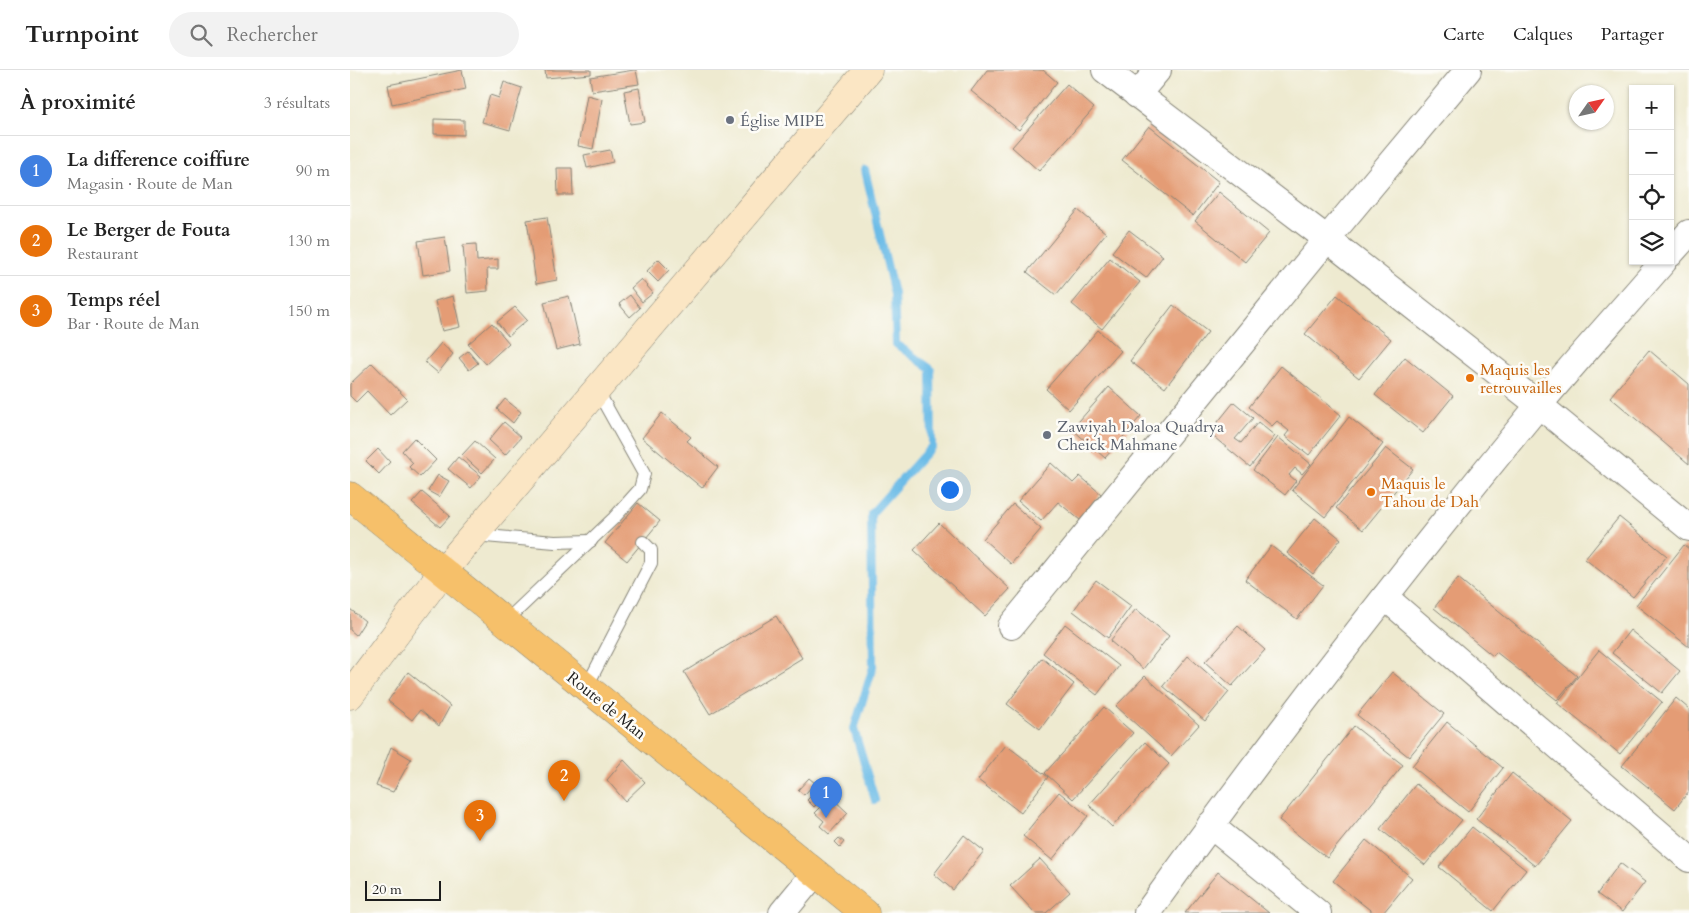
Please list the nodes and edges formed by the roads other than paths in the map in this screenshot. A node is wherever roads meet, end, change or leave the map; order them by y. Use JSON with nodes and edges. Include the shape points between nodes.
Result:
{"nodes":[{"id":1,"x":868,"y":70,"type":"edge"},
{"id":2,"x":1104,"y":70,"type":"edge"},
{"id":3,"x":1158,"y":70,"type":"edge"},
{"id":4,"x":1468,"y":70,"type":"edge"},
{"id":5,"x":1137,"y":95,"type":"junction"},
{"id":6,"x":1689,"y":233,"type":"edge"},
{"id":7,"x":1327,"y":239,"type":"junction"},
{"id":8,"x":1674,"y":250,"type":"edge"},
{"id":9,"x":1661,"y":265,"type":"edge"},
{"id":10,"x":597,"y":390,"type":"junction"},
{"id":11,"x":1539,"y":405,"type":"junction"},
{"id":12,"x":350,"y":496,"type":"edge"},
{"id":13,"x":1689,"y":528,"type":"edge"},
{"id":14,"x":474,"y":535,"type":"junction"},
{"id":15,"x":591,"y":541,"type":"junction"},
{"id":16,"x":643,"y":542,"type":"dead end"},
{"id":17,"x":443,"y":572,"type":"junction"},
{"id":18,"x":1385,"y":597,"type":"junction"},
{"id":19,"x":505,"y":622,"type":"junction"},
{"id":20,"x":1012,"y":626,"type":"dead end"},
{"id":21,"x":586,"y":688,"type":"junction"},
{"id":22,"x":350,"y":695,"type":"edge"},
{"id":23,"x":1210,"y":825,"type":"junction"},
{"id":24,"x":1689,"y":859,"type":"edge"},
{"id":25,"x":815,"y":873,"type":"junction"},
{"id":26,"x":782,"y":913,"type":"edge"},
{"id":27,"x":865,"y":913,"type":"edge"},
{"id":28,"x":1147,"y":913,"type":"edge"},
{"id":29,"x":1318,"y":913,"type":"edge"}],
"edges":[{"from":1,"to":10,"type":"street"},
{"from":2,"to":5,"type":"street"},
{"from":3,"to":5,"type":"street"},
{"from":4,"to":7,"type":"street"},
{"from":5,"to":7,"type":"street"},
{"from":6,"to":8,"type":"street"},
{"from":7,"to":11,"type":"street"},
{"from":7,"to":20,"type":"street"},
{"from":9,"to":11,"type":"street"},
{"from":10,"to":14,"type":"street"},
{"from":10,"to":15,"type":"lane","via":[[644,474],[640,488],[618,521]]},
{"from":11,"to":13,"type":"street"},
{"from":11,"to":18,"type":"street"},
{"from":12,"to":17,"type":"highway","name":"Route de Man"},
{"from":14,"to":15,"type":"lane","via":[[555,542]]},
{"from":14,"to":17,"type":"street"},
{"from":15,"to":19,"type":"lane"},
{"from":16,"to":21,"type":"lane","via":[[651,550],[651,563]]},
{"from":17,"to":19,"type":"highway","name":"Route de Man"},
{"from":17,"to":22,"type":"street"},
{"from":18,"to":23,"type":"street"},
{"from":18,"to":24,"type":"street"},
{"from":19,"to":21,"type":"highway","name":"Route de Man"},
{"from":21,"to":25,"type":"highway","name":"Route de Man"},
{"from":23,"to":28,"type":"street"},
{"from":23,"to":29,"type":"street"},
{"from":25,"to":26,"type":"street"},
{"from":25,"to":27,"type":"highway","name":"Route de Man"}]}
